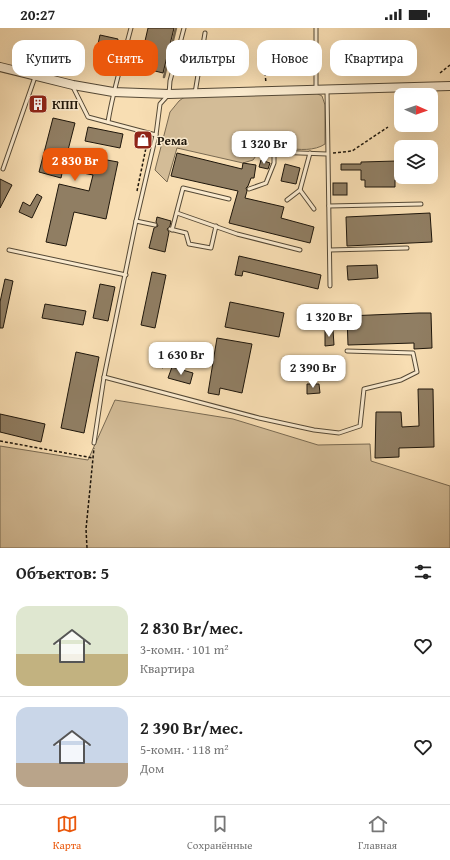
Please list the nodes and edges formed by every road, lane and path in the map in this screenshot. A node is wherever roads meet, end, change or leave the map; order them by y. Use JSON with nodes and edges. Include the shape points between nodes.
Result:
{"nodes":[{"id":1,"x":131,"y":28,"type":"edge"},
{"id":2,"x":184,"y":28,"type":"edge"},
{"id":3,"x":316,"y":28,"type":"edge"},
{"id":4,"x":205,"y":33,"type":"dead end"},
{"id":5,"x":450,"y":65,"type":"edge"},
{"id":6,"x":0,"y":67,"type":"edge"},
{"id":7,"x":12,"y":70,"type":"edge"},
{"id":8,"x":440,"y":73,"type":"dead end"},
{"id":9,"x":35,"y":76,"type":"joint"},
{"id":10,"x":265,"y":76,"type":"edge"},
{"id":11,"x":73,"y":85,"type":"junction"},
{"id":12,"x":450,"y":86,"type":"edge"},
{"id":13,"x":316,"y":89,"type":"junction"},
{"id":14,"x":327,"y":89,"type":"junction"},
{"id":15,"x":266,"y":90,"type":"junction"},
{"id":16,"x":113,"y":92,"type":"junction"},
{"id":17,"x":195,"y":93,"type":"junction"},
{"id":18,"x":169,"y":94,"type":"junction"},
{"id":19,"x":108,"y":122,"type":"junction"},
{"id":20,"x":388,"y":127,"type":"dead end"},
{"id":21,"x":156,"y":134,"type":"junction"},
{"id":22,"x":310,"y":153,"type":"junction"},
{"id":23,"x":328,"y":154,"type":"junction"},
{"id":24,"x":3,"y":169,"type":"dead end"},
{"id":25,"x":249,"y":189,"type":"dead end"},
{"id":26,"x":300,"y":190,"type":"junction"},
{"id":27,"x":229,"y":199,"type":"dead end"},
{"id":28,"x":287,"y":200,"type":"dead end"},
{"id":29,"x":421,"y":204,"type":"dead end"},
{"id":30,"x":329,"y":206,"type":"junction"},
{"id":31,"x":314,"y":209,"type":"dead end"},
{"id":32,"x":177,"y":213,"type":"junction"},
{"id":33,"x":136,"y":221,"type":"junction"},
{"id":34,"x":155,"y":225,"type":"dead end"},
{"id":35,"x":216,"y":226,"type":"junction"},
{"id":36,"x":408,"y":248,"type":"dead end"},
{"id":37,"x":9,"y":250,"type":"dead end"},
{"id":38,"x":300,"y":250,"type":"dead end"},
{"id":39,"x":330,"y":250,"type":"junction"},
{"id":40,"x":126,"y":275,"type":"junction"},
{"id":41,"x":330,"y":286,"type":"dead end"},
{"id":42,"x":347,"y":351,"type":"dead end"},
{"id":43,"x":104,"y":377,"type":"junction"},
{"id":44,"x":0,"y":441,"type":"edge"},
{"id":45,"x":94,"y":443,"type":"joint"},
{"id":46,"x":93,"y":458,"type":"junction"},
{"id":47,"x":87,"y":548,"type":"edge"}],
"edges":[{"from":1,"to":16,"type":"lane"},
{"from":2,"to":18,"type":"lane"},
{"from":3,"to":13,"type":"lane"},
{"from":4,"to":17,"type":"lane"},
{"from":5,"to":8,"type":"path"},
{"from":6,"to":7,"type":"street"},
{"from":9,"to":11,"type":"street"},
{"from":9,"to":24,"type":"lane"},
{"from":10,"to":15,"type":"path"},
{"from":11,"to":16,"type":"street"},
{"from":11,"to":19,"type":"lane","via":[[88,117]]},
{"from":12,"to":14,"type":"street"},
{"from":13,"to":14,"type":"street"},
{"from":13,"to":15,"type":"street"},
{"from":14,"to":23,"type":"lane"},
{"from":15,"to":17,"type":"street"},
{"from":16,"to":18,"type":"street"},
{"from":16,"to":19,"type":"lane"},
{"from":17,"to":18,"type":"street"},
{"from":18,"to":21,"type":"lane","via":[[160,104]]},
{"from":19,"to":21,"type":"lane"},
{"from":20,"to":23,"type":"path","via":[[352,151]]},
{"from":21,"to":33,"type":"lane"},
{"from":22,"to":23,"type":"lane"},
{"from":22,"to":25,"type":"lane","via":[[274,152],[274,163],[266,183]]},
{"from":22,"to":26,"type":"lane"},
{"from":23,"to":30,"type":"lane"},
{"from":26,"to":28,"type":"lane"},
{"from":26,"to":31,"type":"lane"},
{"from":27,"to":32,"type":"lane","via":[[184,188]]},
{"from":29,"to":30,"type":"lane"},
{"from":30,"to":39,"type":"lane"},
{"from":32,"to":35,"type":"lane"},
{"from":32,"to":35,"type":"lane","via":[[171,229],[186,233],[189,244],[211,248]]},
{"from":33,"to":34,"type":"lane"},
{"from":33,"to":40,"type":"lane"},
{"from":35,"to":38,"type":"lane"},
{"from":36,"to":39,"type":"lane"},
{"from":37,"to":40,"type":"lane"},
{"from":39,"to":41,"type":"lane"},
{"from":40,"to":43,"type":"lane"},
{"from":42,"to":43,"type":"lane","via":[[413,354],[418,372],[401,380],[364,389],[360,426],[339,433],[259,418]]},
{"from":43,"to":45,"type":"lane"},
{"from":44,"to":46,"type":"path"},
{"from":45,"to":46,"type":"path"},
{"from":46,"to":47,"type":"path","via":[[86,529]]}]}
